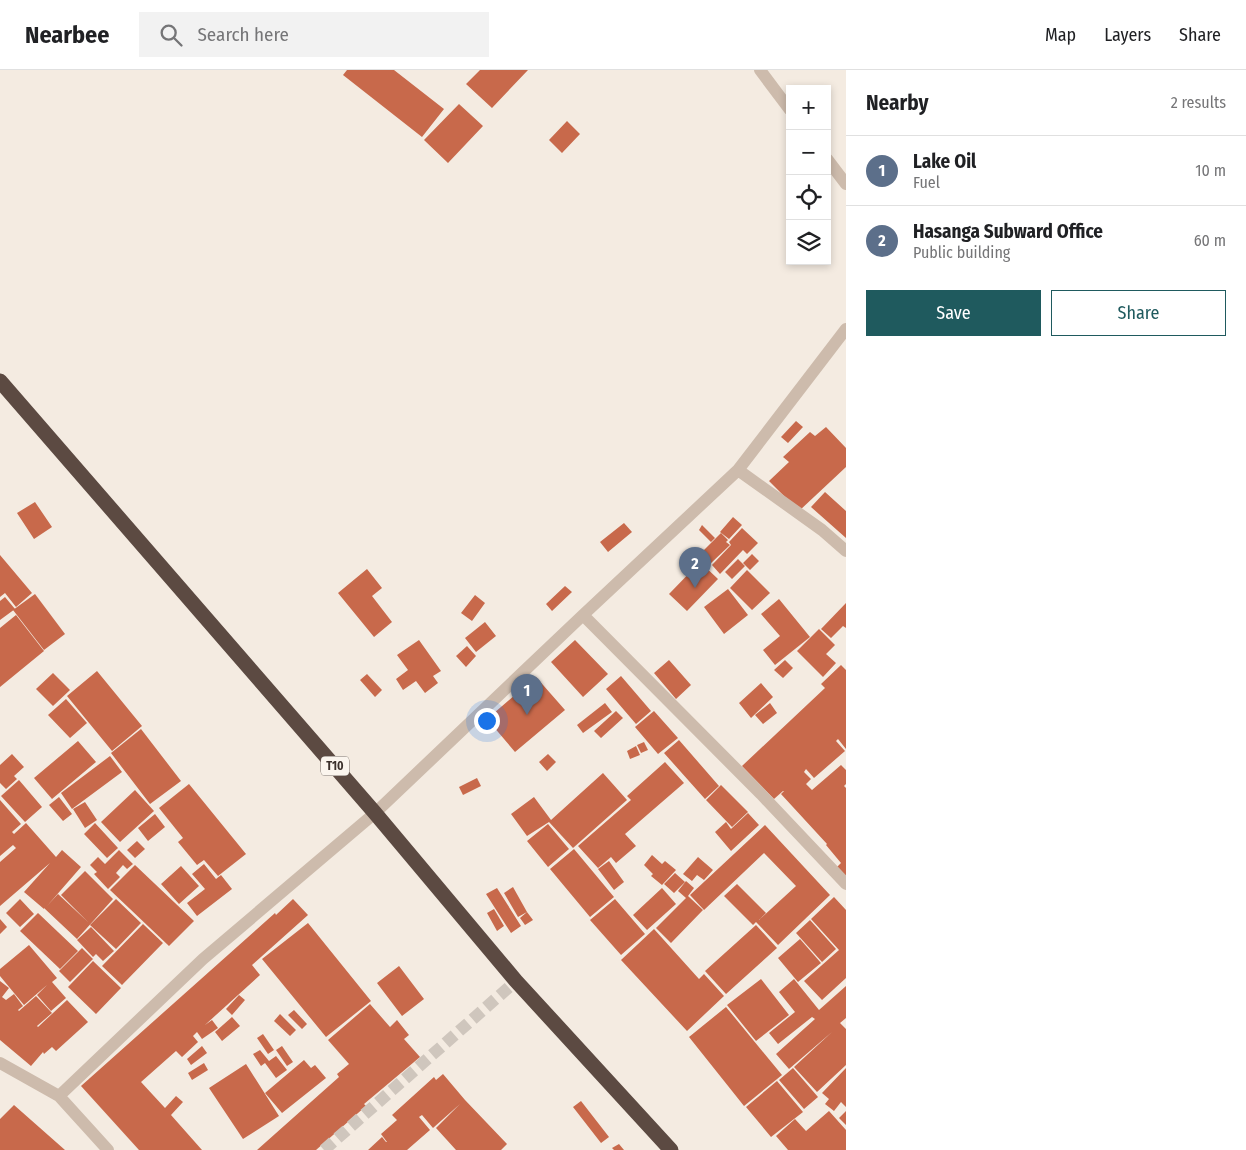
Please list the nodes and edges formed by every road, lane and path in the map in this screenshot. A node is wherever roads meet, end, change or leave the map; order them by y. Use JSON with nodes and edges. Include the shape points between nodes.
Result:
{"nodes":[{"id":1,"x":760,"y":70,"type":"edge"},
{"id":2,"x":786,"y":105,"type":"edge"},
{"id":3,"x":831,"y":164,"type":"edge"},
{"id":4,"x":846,"y":184,"type":"edge"},
{"id":5,"x":846,"y":329,"type":"edge"},
{"id":6,"x":0,"y":381,"type":"edge"},
{"id":7,"x":738,"y":470,"type":"junction"},
{"id":8,"x":846,"y":552,"type":"edge"},
{"id":9,"x":583,"y":615,"type":"junction"},
{"id":10,"x":375,"y":813,"type":"junction"},
{"id":11,"x":846,"y":884,"type":"edge"},
{"id":12,"x":0,"y":1063,"type":"edge"},
{"id":13,"x":59,"y":1096,"type":"junction"},
{"id":14,"x":108,"y":1150,"type":"edge"},
{"id":15,"x":671,"y":1150,"type":"edge"}],
"edges":[{"from":1,"to":2,"type":"street"},
{"from":3,"to":4,"type":"street"},
{"from":5,"to":7,"type":"street"},
{"from":6,"to":10,"type":"highway","number":"T10"},
{"from":7,"to":8,"type":"street","via":[[822,530]]},
{"from":7,"to":9,"type":"street"},
{"from":9,"to":10,"type":"street"},
{"from":9,"to":11,"type":"street"},
{"from":10,"to":13,"type":"street","via":[[203,958]]},
{"from":10,"to":15,"type":"highway","number":"T10","via":[[516,981]]},
{"from":12,"to":13,"type":"street"},
{"from":13,"to":14,"type":"street"}]}
